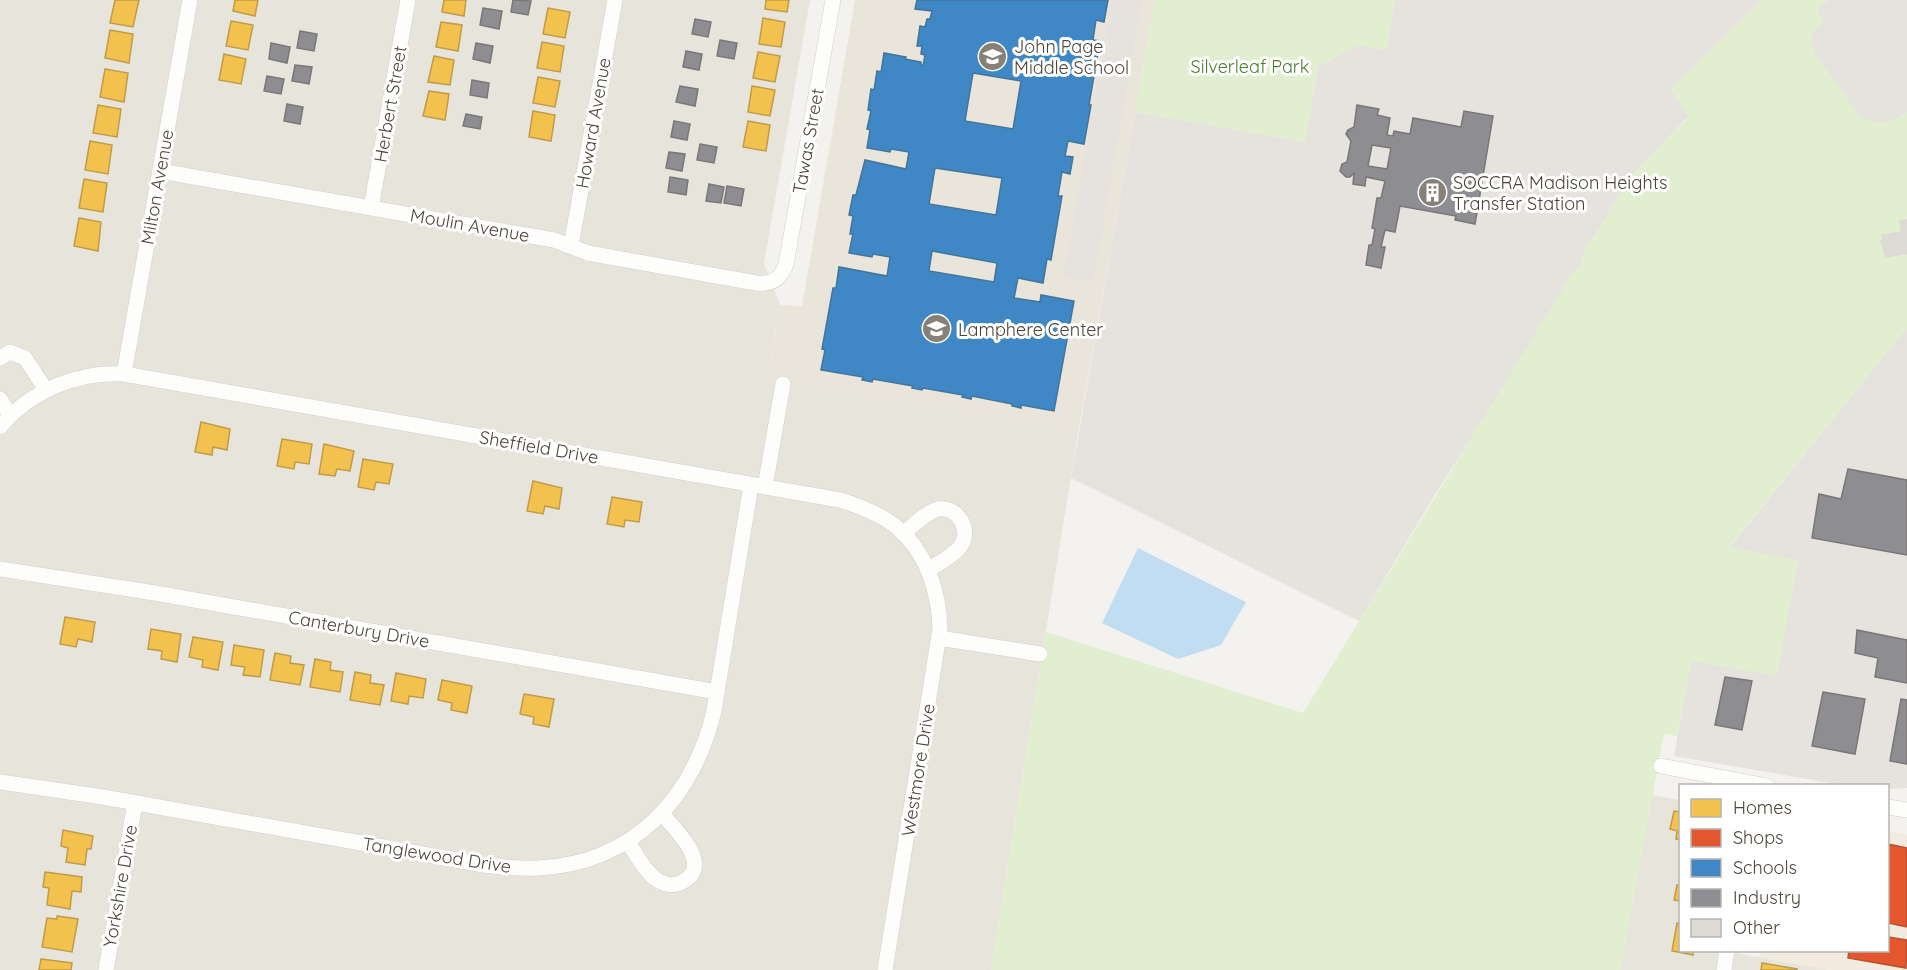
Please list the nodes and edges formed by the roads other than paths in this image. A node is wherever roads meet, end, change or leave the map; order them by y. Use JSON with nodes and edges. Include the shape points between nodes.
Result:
{"nodes":[{"id":1,"x":190,"y":0,"type":"edge"},
{"id":2,"x":408,"y":0,"type":"edge"},
{"id":3,"x":615,"y":0,"type":"edge"},
{"id":4,"x":832,"y":0,"type":"edge"},
{"id":5,"x":160,"y":171,"type":"junction"},
{"id":6,"x":371,"y":208,"type":"junction"},
{"id":7,"x":571,"y":246,"type":"junction"},
{"id":8,"x":777,"y":280,"type":"joint"},
{"id":9,"x":0,"y":358,"type":"edge"},
{"id":10,"x":124,"y":374,"type":"junction"},
{"id":11,"x":783,"y":384,"type":"dead end"},
{"id":12,"x":46,"y":390,"type":"junction"},
{"id":13,"x":0,"y":399,"type":"edge"},
{"id":14,"x":10,"y":414,"type":"junction"},
{"id":15,"x":0,"y":427,"type":"edge"},
{"id":16,"x":758,"y":486,"type":"junction"},
{"id":17,"x":903,"y":534,"type":"junction"},
{"id":18,"x":0,"y":569,"type":"edge"},
{"id":19,"x":928,"y":570,"type":"junction"},
{"id":20,"x":939,"y":638,"type":"junction"},
{"id":21,"x":1040,"y":654,"type":"dead end"},
{"id":22,"x":717,"y":693,"type":"junction"},
{"id":23,"x":1661,"y":766,"type":"dead end"},
{"id":24,"x":0,"y":782,"type":"edge"},
{"id":25,"x":1755,"y":784,"type":"edge"},
{"id":26,"x":135,"y":803,"type":"junction"},
{"id":27,"x":1889,"y":807,"type":"edge"},
{"id":28,"x":1907,"y":810,"type":"edge"},
{"id":29,"x":662,"y":814,"type":"junction"},
{"id":30,"x":628,"y":842,"type":"junction"},
{"id":31,"x":1727,"y":952,"type":"edge"},
{"id":32,"x":106,"y":970,"type":"edge"},
{"id":33,"x":885,"y":970,"type":"edge"},
{"id":34,"x":1724,"y":970,"type":"edge"}],
"edges":[{"from":1,"to":5,"type":"street","name":"Milton Avenue"},
{"from":2,"to":6,"type":"street","name":"Herbert Street"},
{"from":3,"to":7,"type":"street","name":"Howard Avenue"},
{"from":4,"to":8,"type":"street","name":"Tawas Street","via":[[786,264]]},
{"from":5,"to":6,"type":"street","name":"Moulin Avenue"},
{"from":5,"to":10,"type":"street","name":"Milton Avenue"},
{"from":6,"to":7,"type":"street","name":"Moulin Avenue"},
{"from":7,"to":8,"type":"street","name":"Moulin Avenue","via":[[588,253],[756,283]]},
{"from":9,"to":12,"type":"street","via":[[10,352],[25,358]]},
{"from":10,"to":12,"type":"street","name":"Sheffield Drive","via":[[85,377]]},
{"from":10,"to":16,"type":"street","name":"Sheffield Drive"},
{"from":11,"to":16,"type":"street"},
{"from":12,"to":14,"type":"street","name":"Sheffield Drive"},
{"from":13,"to":14,"type":"street"},
{"from":14,"to":15,"type":"street","name":"Sheffield Drive"},
{"from":16,"to":17,"type":"street","name":"Sheffield Drive","via":[[865,508]]},
{"from":16,"to":22,"type":"street","name":"Tanglewood Drive"},
{"from":17,"to":19,"type":"street","name":"Sheffield Drive"},
{"from":17,"to":19,"type":"street","via":[[938,510],[946,509],[961,519],[964,534],[959,548]]},
{"from":18,"to":22,"type":"street","name":"Canterbury Drive"},
{"from":19,"to":20,"type":"street","name":"Westmore Drive","via":[[939,609]]},
{"from":20,"to":21,"type":"street"},
{"from":20,"to":33,"type":"street","name":"Westmore Drive"},
{"from":22,"to":29,"type":"street","name":"Tanglewood Drive","via":[[697,763]]},
{"from":23,"to":25,"type":"street"},
{"from":24,"to":26,"type":"street","name":"Tanglewood Drive"},
{"from":26,"to":30,"type":"street","name":"Tanglewood Drive","via":[[512,868],[572,864]]},
{"from":26,"to":32,"type":"street","name":"Yorkshire Drive"},
{"from":27,"to":28,"type":"street"},
{"from":29,"to":30,"type":"street","name":"Tanglewood Drive"},
{"from":29,"to":30,"type":"street","via":[[692,851],[694,865],[686,879],[673,885],[660,882]]},
{"from":31,"to":34,"type":"street"}]}
